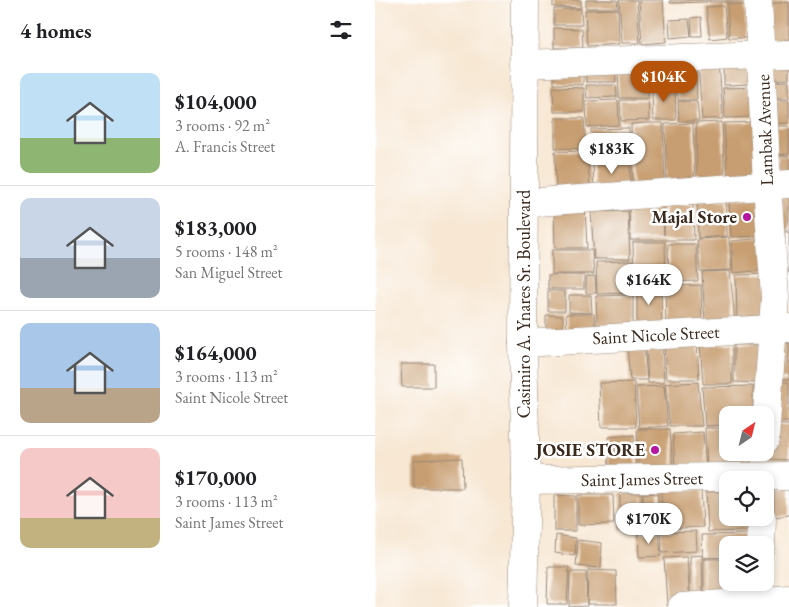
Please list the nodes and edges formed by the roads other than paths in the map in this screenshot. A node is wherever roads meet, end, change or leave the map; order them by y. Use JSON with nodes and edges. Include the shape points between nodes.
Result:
{"nodes":[{"id":1,"x":525,"y":0,"type":"edge"},
{"id":2,"x":758,"y":0,"type":"edge"},
{"id":3,"x":789,"y":54,"type":"edge"},
{"id":4,"x":762,"y":56,"type":"junction"},
{"id":5,"x":524,"y":64,"type":"junction"},
{"id":6,"x":778,"y":185,"type":"edge"},
{"id":7,"x":524,"y":203,"type":"junction"},
{"id":8,"x":781,"y":328,"type":"edge"},
{"id":9,"x":523,"y":343,"type":"junction"},
{"id":10,"x":770,"y":406,"type":"edge"},
{"id":11,"x":763,"y":470,"type":"edge"},
{"id":12,"x":789,"y":476,"type":"edge"},
{"id":13,"x":526,"y":480,"type":"junction"},
{"id":14,"x":761,"y":597,"type":"edge"},
{"id":15,"x":789,"y":599,"type":"edge"},
{"id":16,"x":523,"y":607,"type":"edge"},
{"id":17,"x":682,"y":607,"type":"edge"}],
"edges":[{"from":1,"to":5,"type":"street","name":"Casimiro A. Ynares Sr. Boulevard"},
{"from":2,"to":4,"type":"street","name":"Lambak Avenue"},
{"from":3,"to":4,"type":"street"},
{"from":4,"to":5,"type":"street"},
{"from":4,"to":6,"type":"street","name":"Lambak Avenue"},
{"from":5,"to":7,"type":"street","name":"Casimiro A. Ynares Sr. Boulevard"},
{"from":6,"to":7,"type":"street"},
{"from":6,"to":8,"type":"street","name":"Lambak Avenue","via":[[775,297]]},
{"from":7,"to":9,"type":"street","name":"Casimiro A. Ynares Sr. Boulevard"},
{"from":8,"to":9,"type":"street","name":"Saint Nicole Street"},
{"from":8,"to":10,"type":"street","name":"Lambak Avenue"},
{"from":9,"to":13,"type":"street","name":"Casimiro A. Ynares Sr. Boulevard"},
{"from":11,"to":12,"type":"street","name":"Saint James Street"},
{"from":11,"to":13,"type":"street","name":"Saint James Street"},
{"from":13,"to":16,"type":"street","name":"Casimiro A. Ynares Sr. Boulevard"},
{"from":14,"to":15,"type":"street"},
{"from":14,"to":17,"type":"street"}]}
